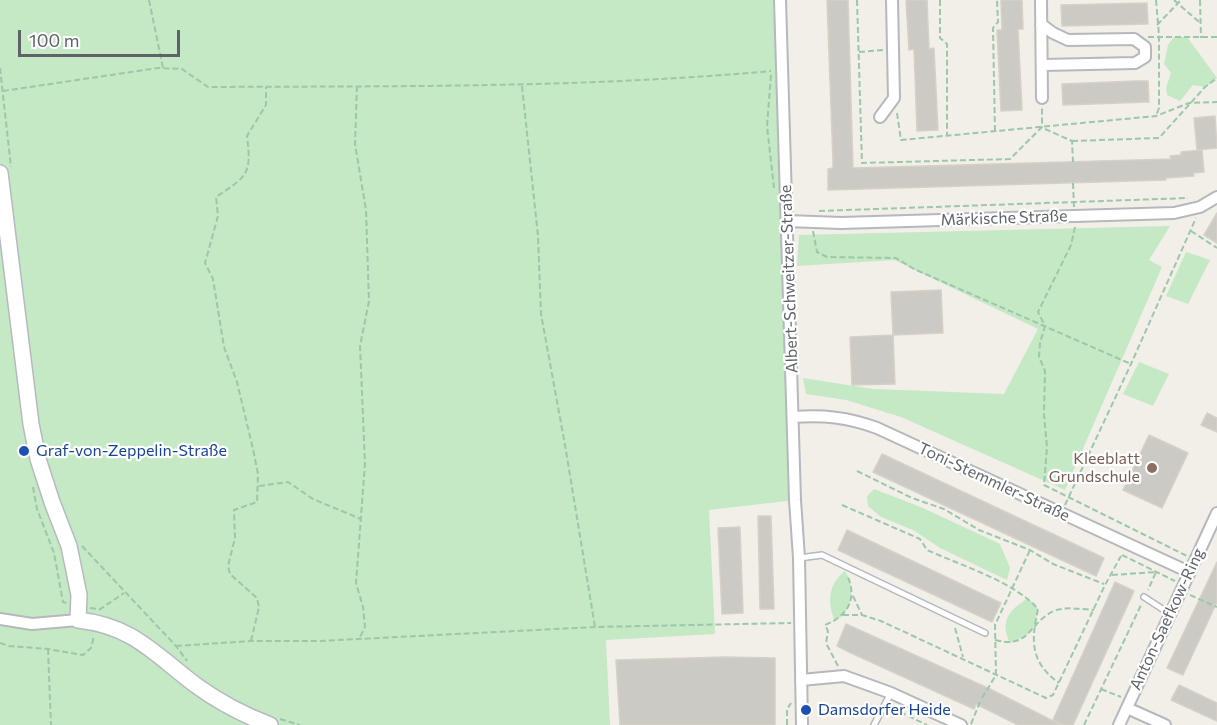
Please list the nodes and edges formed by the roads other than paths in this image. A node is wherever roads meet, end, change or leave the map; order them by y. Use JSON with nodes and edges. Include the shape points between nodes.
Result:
{"nodes":[{"id":1,"x":780,"y":0,"type":"edge"},
{"id":2,"x":892,"y":0,"type":"edge"},
{"id":3,"x":1041,"y":0,"type":"edge"},
{"id":4,"x":1041,"y":24,"type":"junction"},
{"id":5,"x":1043,"y":65,"type":"junction"},
{"id":6,"x":1042,"y":98,"type":"road end"},
{"id":7,"x":880,"y":117,"type":"dead end"},
{"id":8,"x":6,"y":174,"type":"edge"},
{"id":9,"x":1217,"y":196,"type":"edge"},
{"id":10,"x":787,"y":221,"type":"junction"},
{"id":11,"x":793,"y":417,"type":"junction"},
{"id":12,"x":1217,"y":513,"type":"edge"},
{"id":13,"x":799,"y":558,"type":"junction"},
{"id":14,"x":1189,"y":572,"type":"junction"},
{"id":15,"x":1144,"y":597,"type":"road end"},
{"id":16,"x":78,"y":613,"type":"junction"},
{"id":17,"x":1170,"y":614,"type":"junction"},
{"id":18,"x":0,"y":618,"type":"edge"},
{"id":19,"x":985,"y":633,"type":"road end"},
{"id":20,"x":801,"y":680,"type":"junction"},
{"id":21,"x":891,"y":693,"type":"junction"},
{"id":22,"x":1128,"y":704,"type":"junction"},
{"id":23,"x":1144,"y":721,"type":"edge"},
{"id":24,"x":274,"y":722,"type":"edge"},
{"id":25,"x":802,"y":725,"type":"edge"},
{"id":26,"x":874,"y":725,"type":"edge"},
{"id":27,"x":961,"y":725,"type":"edge"},
{"id":28,"x":1119,"y":725,"type":"edge"},
{"id":29,"x":1165,"y":725,"type":"edge"}],
"edges":[{"from":1,"to":10,"type":"street","name":"Albert-Schweitzer-Straße"},
{"from":2,"to":7,"type":"street","via":[[894,99]]},
{"from":3,"to":4,"type":"street"},
{"from":4,"to":5,"type":"street"},
{"from":4,"to":5,"type":"street","via":[[1068,40],[1134,39],[1145,47],[1145,57],[1136,63]]},
{"from":5,"to":6,"type":"street"},
{"from":8,"to":16,"type":"street","via":[[30,424],[38,459],[69,546],[79,595]]},
{"from":9,"to":10,"type":"street","name":"Märkische Straße","via":[[1200,207],[1174,213],[841,223],[812,216]]},
{"from":10,"to":11,"type":"street","name":"Albert-Schweitzer-Straße"},
{"from":11,"to":13,"type":"street","name":"Albert-Schweitzer-Straße"},
{"from":11,"to":14,"type":"street","name":"Toni-Stemmler-Straße","via":[[842,417],[877,428]]},
{"from":12,"to":14,"type":"street","name":"Anton-Saefkow-Ring"},
{"from":13,"to":19,"type":"lane","via":[[822,555]]},
{"from":13,"to":20,"type":"street","name":"Albert-Schweitzer-Straße"},
{"from":14,"to":17,"type":"street","name":"Anton-Saefkow-Ring"},
{"from":15,"to":17,"type":"lane"},
{"from":16,"to":18,"type":"street","via":[[32,624]]},
{"from":16,"to":24,"type":"street","via":[[98,616],[140,640],[216,698]]},
{"from":17,"to":22,"type":"street","name":"Anton-Saefkow-Ring"},
{"from":20,"to":21,"type":"street","via":[[844,676]]},
{"from":20,"to":25,"type":"street","name":"Albert-Schweitzer-Straße"},
{"from":21,"to":26,"type":"lane"},
{"from":21,"to":27,"type":"street"},
{"from":22,"to":23,"type":"street"},
{"from":22,"to":28,"type":"street","name":"Anton-Saefkow-Ring"},
{"from":23,"to":29,"type":"street"}]}
